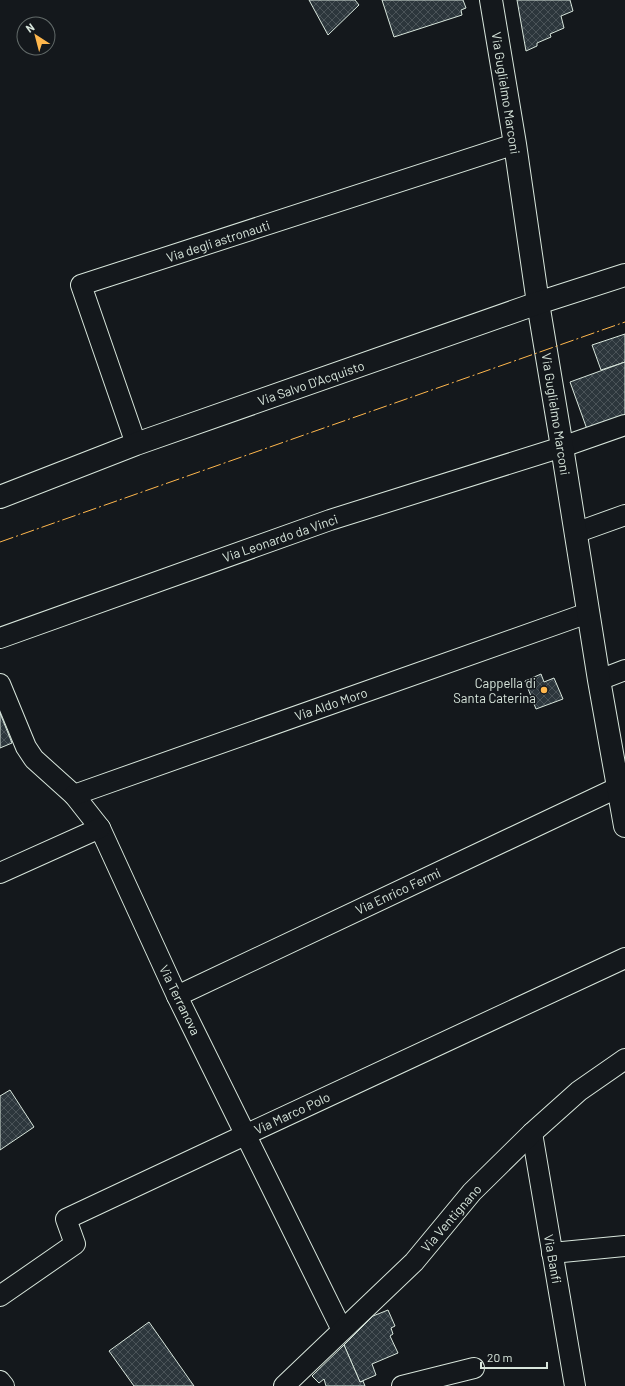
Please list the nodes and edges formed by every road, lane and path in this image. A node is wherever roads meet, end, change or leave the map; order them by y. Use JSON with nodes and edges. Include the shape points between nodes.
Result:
{"nodes":[{"id":1,"x":491,"y":0,"type":"edge"},
{"id":2,"x":514,"y":144,"type":"junction"},
{"id":3,"x":625,"y":275,"type":"edge"},
{"id":4,"x":538,"y":303,"type":"junction"},
{"id":5,"x":625,"y":425,"type":"edge"},
{"id":6,"x":136,"y":444,"type":"junction"},
{"id":7,"x":562,"y":447,"type":"junction"},
{"id":8,"x":0,"y":497,"type":"edge"},
{"id":9,"x":625,"y":515,"type":"edge"},
{"id":10,"x":575,"y":533,"type":"junction"},
{"id":11,"x":588,"y":613,"type":"junction"},
{"id":12,"x":2,"y":632,"type":"edge"},
{"id":13,"x":625,"y":670,"type":"edge"},
{"id":14,"x":599,"y":680,"type":"junction"},
{"id":15,"x":0,"y":684,"type":"edge"},
{"id":16,"x":619,"y":787,"type":"junction"},
{"id":17,"x":74,"y":795,"type":"junction"},
{"id":18,"x":625,"y":825,"type":"edge"},
{"id":19,"x":100,"y":828,"type":"junction"},
{"id":20,"x":0,"y":873,"type":"edge"},
{"id":21,"x":625,"y":958,"type":"edge"},
{"id":22,"x":177,"y":996,"type":"junction"},
{"id":23,"x":625,"y":1059,"type":"edge"},
{"id":24,"x":532,"y":1132,"type":"junction"},
{"id":25,"x":245,"y":1135,"type":"junction"},
{"id":26,"x":625,"y":1246,"type":"edge"},
{"id":27,"x":552,"y":1253,"type":"junction"},
{"id":28,"x":0,"y":1296,"type":"edge"},
{"id":29,"x":342,"y":1330,"type":"junction"},
{"id":30,"x":474,"y":1368,"type":"dead end"},
{"id":31,"x":284,"y":1386,"type":"edge"},
{"id":32,"x":402,"y":1386,"type":"edge"},
{"id":33,"x":575,"y":1386,"type":"edge"}],
"edges":[{"from":1,"to":2,"type":"street","name":"Via Guglielmo Marconi"},
{"from":2,"to":4,"type":"street","name":"Via Guglielmo Marconi"},
{"from":2,"to":6,"type":"street","name":"Via degli astronauti","via":[[81,285]]},
{"from":3,"to":4,"type":"street","name":"Via Salvo D'Acquisto"},
{"from":4,"to":6,"type":"street","name":"Via Salvo D'Acquisto"},
{"from":4,"to":7,"type":"street","name":"Via Guglielmo Marconi"},
{"from":5,"to":7,"type":"street","name":"Via Leonardo da Vinci"},
{"from":6,"to":8,"type":"street","name":"Via Salvo D'Acquisto"},
{"from":7,"to":10,"type":"street","name":"Via Guglielmo Marconi"},
{"from":7,"to":12,"type":"street","name":"Via Leonardo da Vinci","via":[[330,520]]},
{"from":9,"to":10,"type":"street"},
{"from":10,"to":11,"type":"street","name":"Via Guglielmo Marconi"},
{"from":11,"to":14,"type":"street","name":"Via Guglielmo Marconi"},
{"from":11,"to":17,"type":"street","name":"Via Aldo Moro"},
{"from":13,"to":14,"type":"street"},
{"from":14,"to":16,"type":"street","name":"Via Guglielmo Marconi"},
{"from":15,"to":17,"type":"street","name":"Via Terranova","via":[[26,747],[34,759]]},
{"from":16,"to":18,"type":"street","name":"Via Guglielmo Marconi"},
{"from":16,"to":22,"type":"street","name":"Via Enrico Fermi"},
{"from":17,"to":19,"type":"street","name":"Via Terranova"},
{"from":19,"to":20,"type":"street"},
{"from":19,"to":22,"type":"street","name":"Via Terranova"},
{"from":21,"to":25,"type":"street","name":"Via Marco Polo"},
{"from":22,"to":25,"type":"street","name":"Via Terranova"},
{"from":23,"to":24,"type":"street","name":"Via Ventignano","via":[[579,1091]]},
{"from":24,"to":27,"type":"street","name":"Via Banfi"},
{"from":24,"to":29,"type":"street","name":"Via Ventignano","via":[[472,1192],[414,1262]]},
{"from":25,"to":28,"type":"street","name":"Via Marco Polo","via":[[66,1219],[75,1244]]},
{"from":25,"to":29,"type":"street","name":"Via Terranova"},
{"from":26,"to":27,"type":"street"},
{"from":27,"to":33,"type":"street","name":"Via Banfi"},
{"from":29,"to":31,"type":"street","name":"Via Ventignano"},
{"from":30,"to":32,"type":"street"}]}
